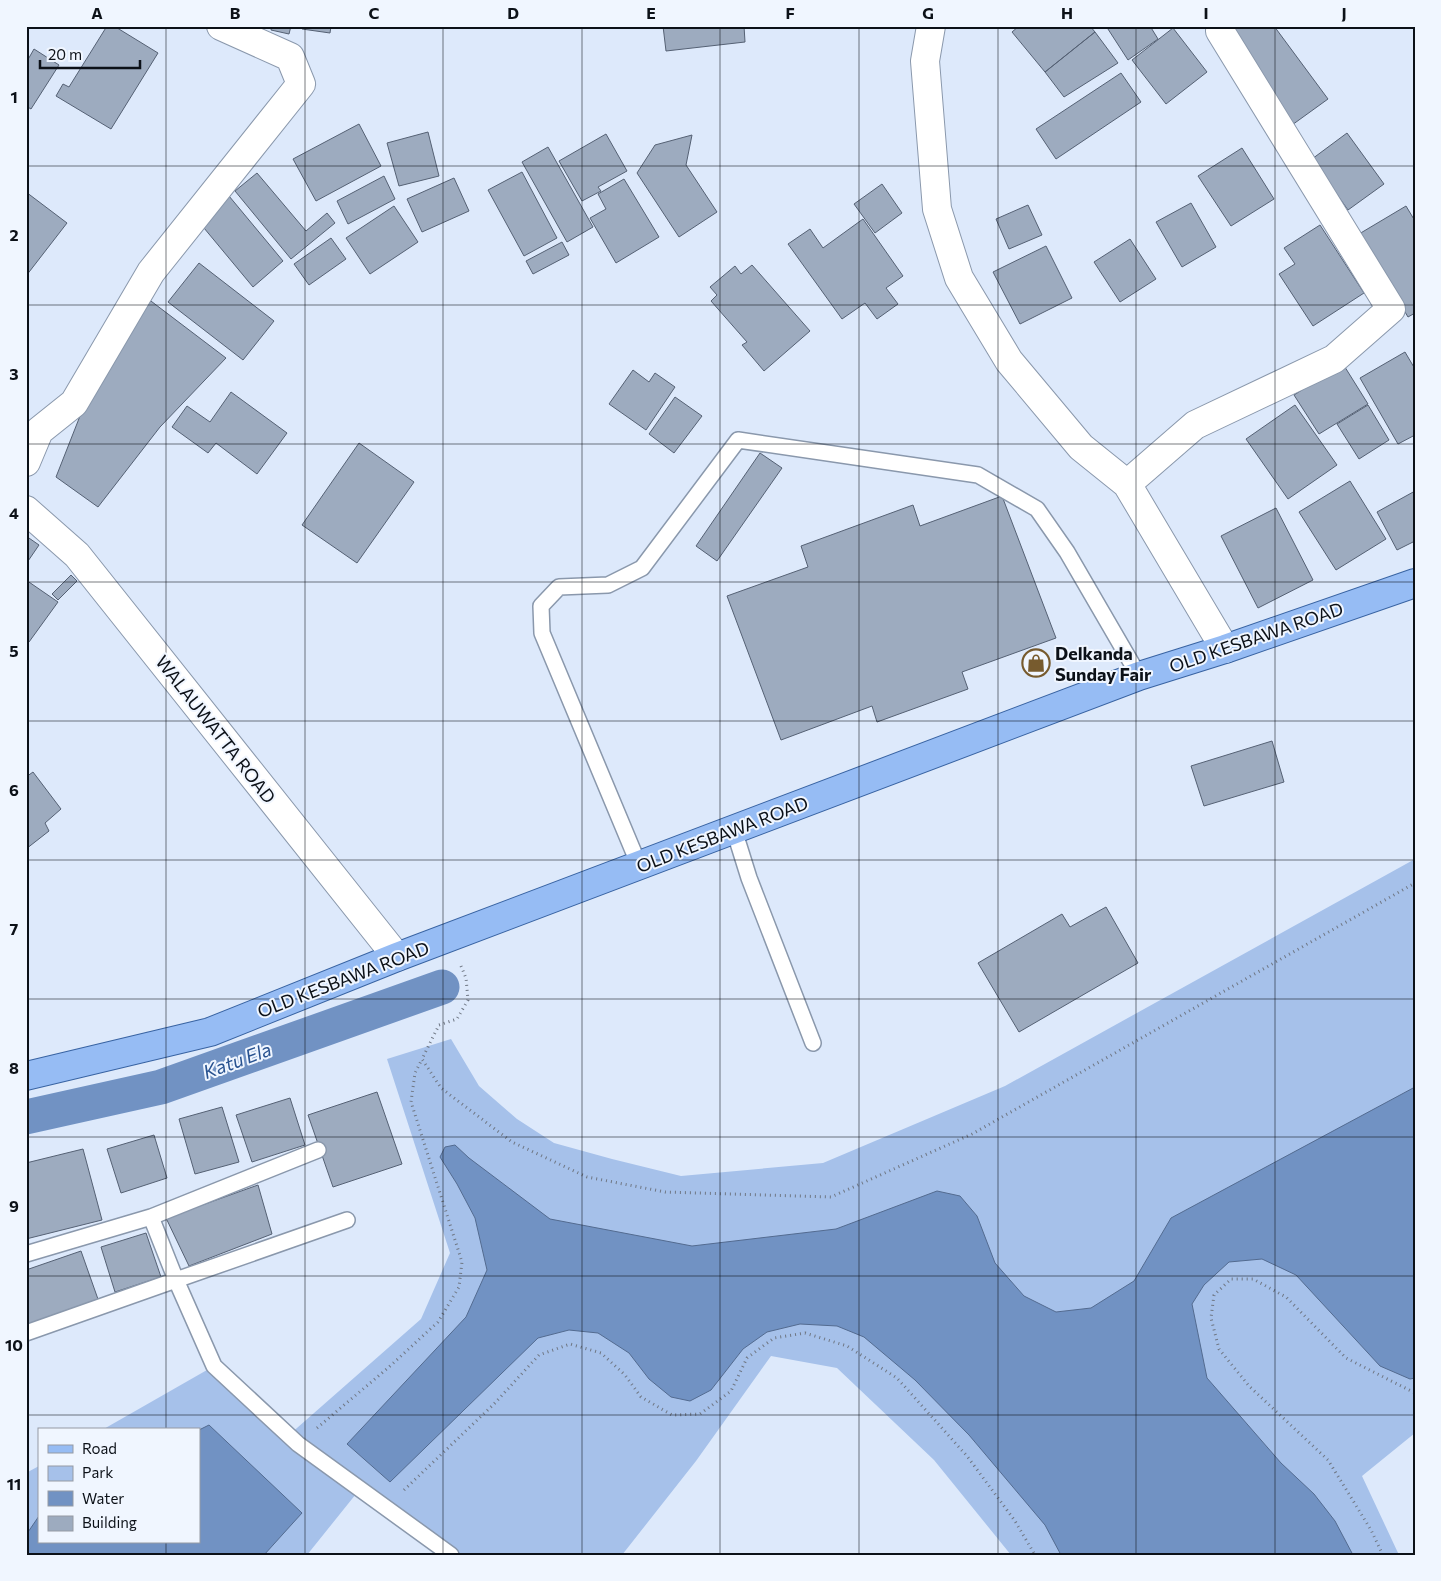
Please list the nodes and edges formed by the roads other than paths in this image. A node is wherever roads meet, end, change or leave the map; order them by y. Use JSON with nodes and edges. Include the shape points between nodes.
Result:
{"nodes":[{"id":1,"x":221,"y":26,"type":"edge"},
{"id":2,"x":931,"y":26,"type":"edge"},
{"id":3,"x":1220,"y":31,"type":"dead end"},
{"id":4,"x":26,"y":462,"type":"edge"},
{"id":5,"x":1126,"y":484,"type":"junction"},
{"id":6,"x":26,"y":510,"type":"edge"},
{"id":7,"x":1415,"y":583,"type":"edge"},
{"id":8,"x":1225,"y":649,"type":"junction"},
{"id":9,"x":1140,"y":676,"type":"junction"},
{"id":10,"x":734,"y":830,"type":"junction"},
{"id":11,"x":639,"y":866,"type":"junction"},
{"id":12,"x":397,"y":958,"type":"junction"},
{"id":13,"x":813,"y":1043,"type":"dead end"},
{"id":14,"x":26,"y":1076,"type":"edge"},
{"id":15,"x":318,"y":1150,"type":"dead end"},
{"id":16,"x":151,"y":1218,"type":"junction"},
{"id":17,"x":347,"y":1220,"type":"dead end"},
{"id":18,"x":26,"y":1254,"type":"edge"},
{"id":19,"x":176,"y":1280,"type":"junction"},
{"id":20,"x":26,"y":1333,"type":"edge"},
{"id":21,"x":451,"y":1555,"type":"edge"}],
"edges":[{"from":1,"to":4,"type":"street","via":[[290,57],[301,84],[151,272],[74,403],[39,431]]},
{"from":2,"to":5,"type":"street","via":[[925,61],[937,209],[959,278],[1009,361],[1081,446]]},
{"from":3,"to":5,"type":"street","via":[[1391,310],[1334,359],[1195,425]]},
{"from":5,"to":8,"type":"street"},
{"from":6,"to":12,"type":"street","name":"WALAUWATTA ROAD","via":[[77,555]]},
{"from":7,"to":8,"type":"main road","name":"OLD KESBAWA ROAD"},
{"from":8,"to":9,"type":"main road","name":"OLD KESBAWA ROAD"},
{"from":9,"to":10,"type":"main road","name":"OLD KESBAWA ROAD"},
{"from":9,"to":11,"type":"lane","via":[[1067,552],[1037,509],[978,475],[738,440],[642,568],[608,585],[559,587],[541,606],[542,633]]},
{"from":10,"to":11,"type":"main road","name":"OLD KESBAWA ROAD"},
{"from":10,"to":13,"type":"lane","via":[[749,878]]},
{"from":11,"to":12,"type":"main road","name":"OLD KESBAWA ROAD"},
{"from":12,"to":14,"type":"main road","name":"OLD KESBAWA ROAD","via":[[210,1032]]},
{"from":15,"to":16,"type":"lane"},
{"from":16,"to":18,"type":"lane"},
{"from":16,"to":19,"type":"lane"},
{"from":17,"to":19,"type":"lane"},
{"from":19,"to":20,"type":"lane"},
{"from":19,"to":21,"type":"lane","via":[[214,1366],[298,1444]]}]}
